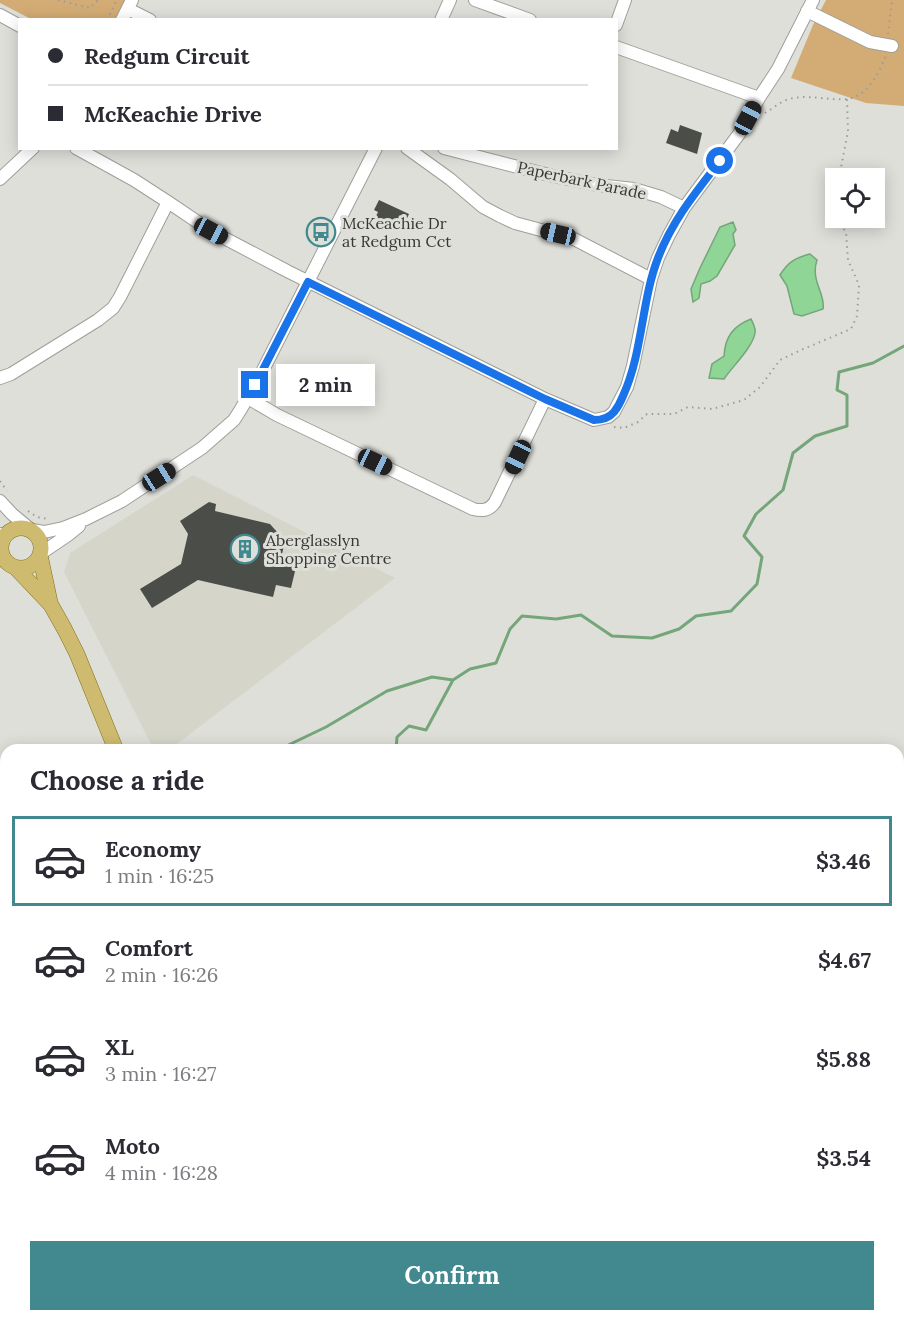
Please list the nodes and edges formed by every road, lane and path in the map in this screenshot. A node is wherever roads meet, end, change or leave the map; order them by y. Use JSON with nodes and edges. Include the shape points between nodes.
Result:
{"nodes":[{"id":1,"x":58,"y":0,"type":"edge"},
{"id":2,"x":98,"y":0,"type":"edge"},
{"id":3,"x":117,"y":0,"type":"edge"},
{"id":4,"x":450,"y":0,"type":"edge"},
{"id":5,"x":475,"y":0,"type":"edge"},
{"id":6,"x":625,"y":0,"type":"edge"},
{"id":7,"x":892,"y":0,"type":"edge"},
{"id":8,"x":810,"y":6,"type":"edge"},
{"id":9,"x":127,"y":9,"type":"edge"},
{"id":10,"x":0,"y":15,"type":"edge"},
{"id":11,"x":108,"y":18,"type":"edge"},
{"id":12,"x":146,"y":18,"type":"edge"},
{"id":13,"x":442,"y":18,"type":"edge"},
{"id":14,"x":524,"y":18,"type":"edge"},
{"id":15,"x":618,"y":19,"type":"edge"},
{"id":16,"x":18,"y":25,"type":"edge"},
{"id":17,"x":889,"y":46,"type":"junction"},
{"id":18,"x":618,"y":48,"type":"edge"},
{"id":19,"x":759,"y":98,"type":"junction"},
{"id":20,"x":847,"y":99,"type":"junction"},
{"id":21,"x":765,"y":113,"type":"dead end"},
{"id":22,"x":31,"y":150,"type":"edge"},
{"id":23,"x":80,"y":150,"type":"edge"},
{"id":24,"x":375,"y":150,"type":"edge"},
{"id":25,"x":410,"y":150,"type":"edge"},
{"id":26,"x":452,"y":150,"type":"edge"},
{"id":27,"x":841,"y":168,"type":"edge"},
{"id":28,"x":0,"y":180,"type":"edge"},
{"id":29,"x":168,"y":202,"type":"junction"},
{"id":30,"x":684,"y":208,"type":"junction"},
{"id":31,"x":843,"y":228,"type":"edge"},
{"id":32,"x":651,"y":279,"type":"junction"},
{"id":33,"x":308,"y":282,"type":"junction"},
{"id":34,"x":0,"y":378,"type":"edge"},
{"id":35,"x":248,"y":398,"type":"junction"},
{"id":36,"x":545,"y":399,"type":"junction"},
{"id":37,"x":613,"y":427,"type":"dead end"},
{"id":38,"x":0,"y":481,"type":"edge"},
{"id":39,"x":4,"y":498,"type":"edge"},
{"id":40,"x":24,"y":509,"type":"dead end"},
{"id":41,"x":86,"y":519,"type":"junction"},
{"id":42,"x":53,"y":521,"type":"dead end"},
{"id":43,"x":31,"y":530,"type":"junction"},
{"id":44,"x":1,"y":539,"type":"edge"},
{"id":45,"x":40,"y":555,"type":"junction"},
{"id":46,"x":8,"y":564,"type":"edge"},
{"id":47,"x":51,"y":605,"type":"junction"},
{"id":48,"x":114,"y":744,"type":"edge"}],
"edges":[{"from":1,"to":2,"type":"path","via":[[90,8]]},
{"from":3,"to":11,"type":"path"},
{"from":4,"to":13,"type":"street"},
{"from":5,"to":14,"type":"street"},
{"from":6,"to":15,"type":"street"},
{"from":7,"to":17,"type":"path"},
{"from":8,"to":17,"type":"street","via":[[870,42]]},
{"from":8,"to":19,"type":"street"},
{"from":9,"to":12,"type":"street"},
{"from":10,"to":16,"type":"street"},
{"from":17,"to":20,"type":"path","via":[[872,83]]},
{"from":18,"to":19,"type":"street"},
{"from":19,"to":30,"type":"street","via":[[739,134]]},
{"from":20,"to":21,"type":"path","via":[[785,100]]},
{"from":20,"to":27,"type":"path","via":[[848,131]]},
{"from":22,"to":28,"type":"street"},
{"from":23,"to":29,"type":"street"},
{"from":24,"to":33,"type":"street"},
{"from":25,"to":32,"type":"street","via":[[483,207],[515,223],[574,239]]},
{"from":26,"to":30,"type":"street","name":"Paperbark Parade","via":[[554,176],[634,189]]},
{"from":29,"to":33,"type":"street","via":[[211,231]]},
{"from":29,"to":34,"type":"street","via":[[113,308]]},
{"from":30,"to":32,"type":"street"},
{"from":31,"to":37,"type":"path","via":[[848,260],[860,285],[857,316],[851,329],[780,360],[760,387],[744,400],[712,409],[688,407],[674,414],[647,414],[624,428]]},
{"from":32,"to":36,"type":"street","via":[[633,366],[614,412],[594,420]]},
{"from":33,"to":35,"type":"street"},
{"from":33,"to":36,"type":"street"},
{"from":35,"to":36,"type":"street","via":[[452,499],[483,510],[493,506]]},
{"from":35,"to":41,"type":"street","via":[[234,420],[202,448],[122,501]]},
{"from":38,"to":39,"type":"path"},
{"from":39,"to":43,"type":"street","via":[[12,514]]},
{"from":40,"to":42,"type":"path"},
{"from":41,"to":43,"type":"street","via":[[57,531]]},
{"from":41,"to":45,"type":"street"},
{"from":43,"to":44,"type":"main road","via":[[13,529]]},
{"from":43,"to":45,"type":"main road","via":[[40,541]]},
{"from":44,"to":46,"type":"main road","via":[[2,554]]},
{"from":45,"to":46,"type":"main road","via":[[35,563],[24,568]]},
{"from":45,"to":47,"type":"main road"},
{"from":46,"to":47,"type":"main road"},
{"from":47,"to":48,"type":"main road","via":[[77,654]]}]}
